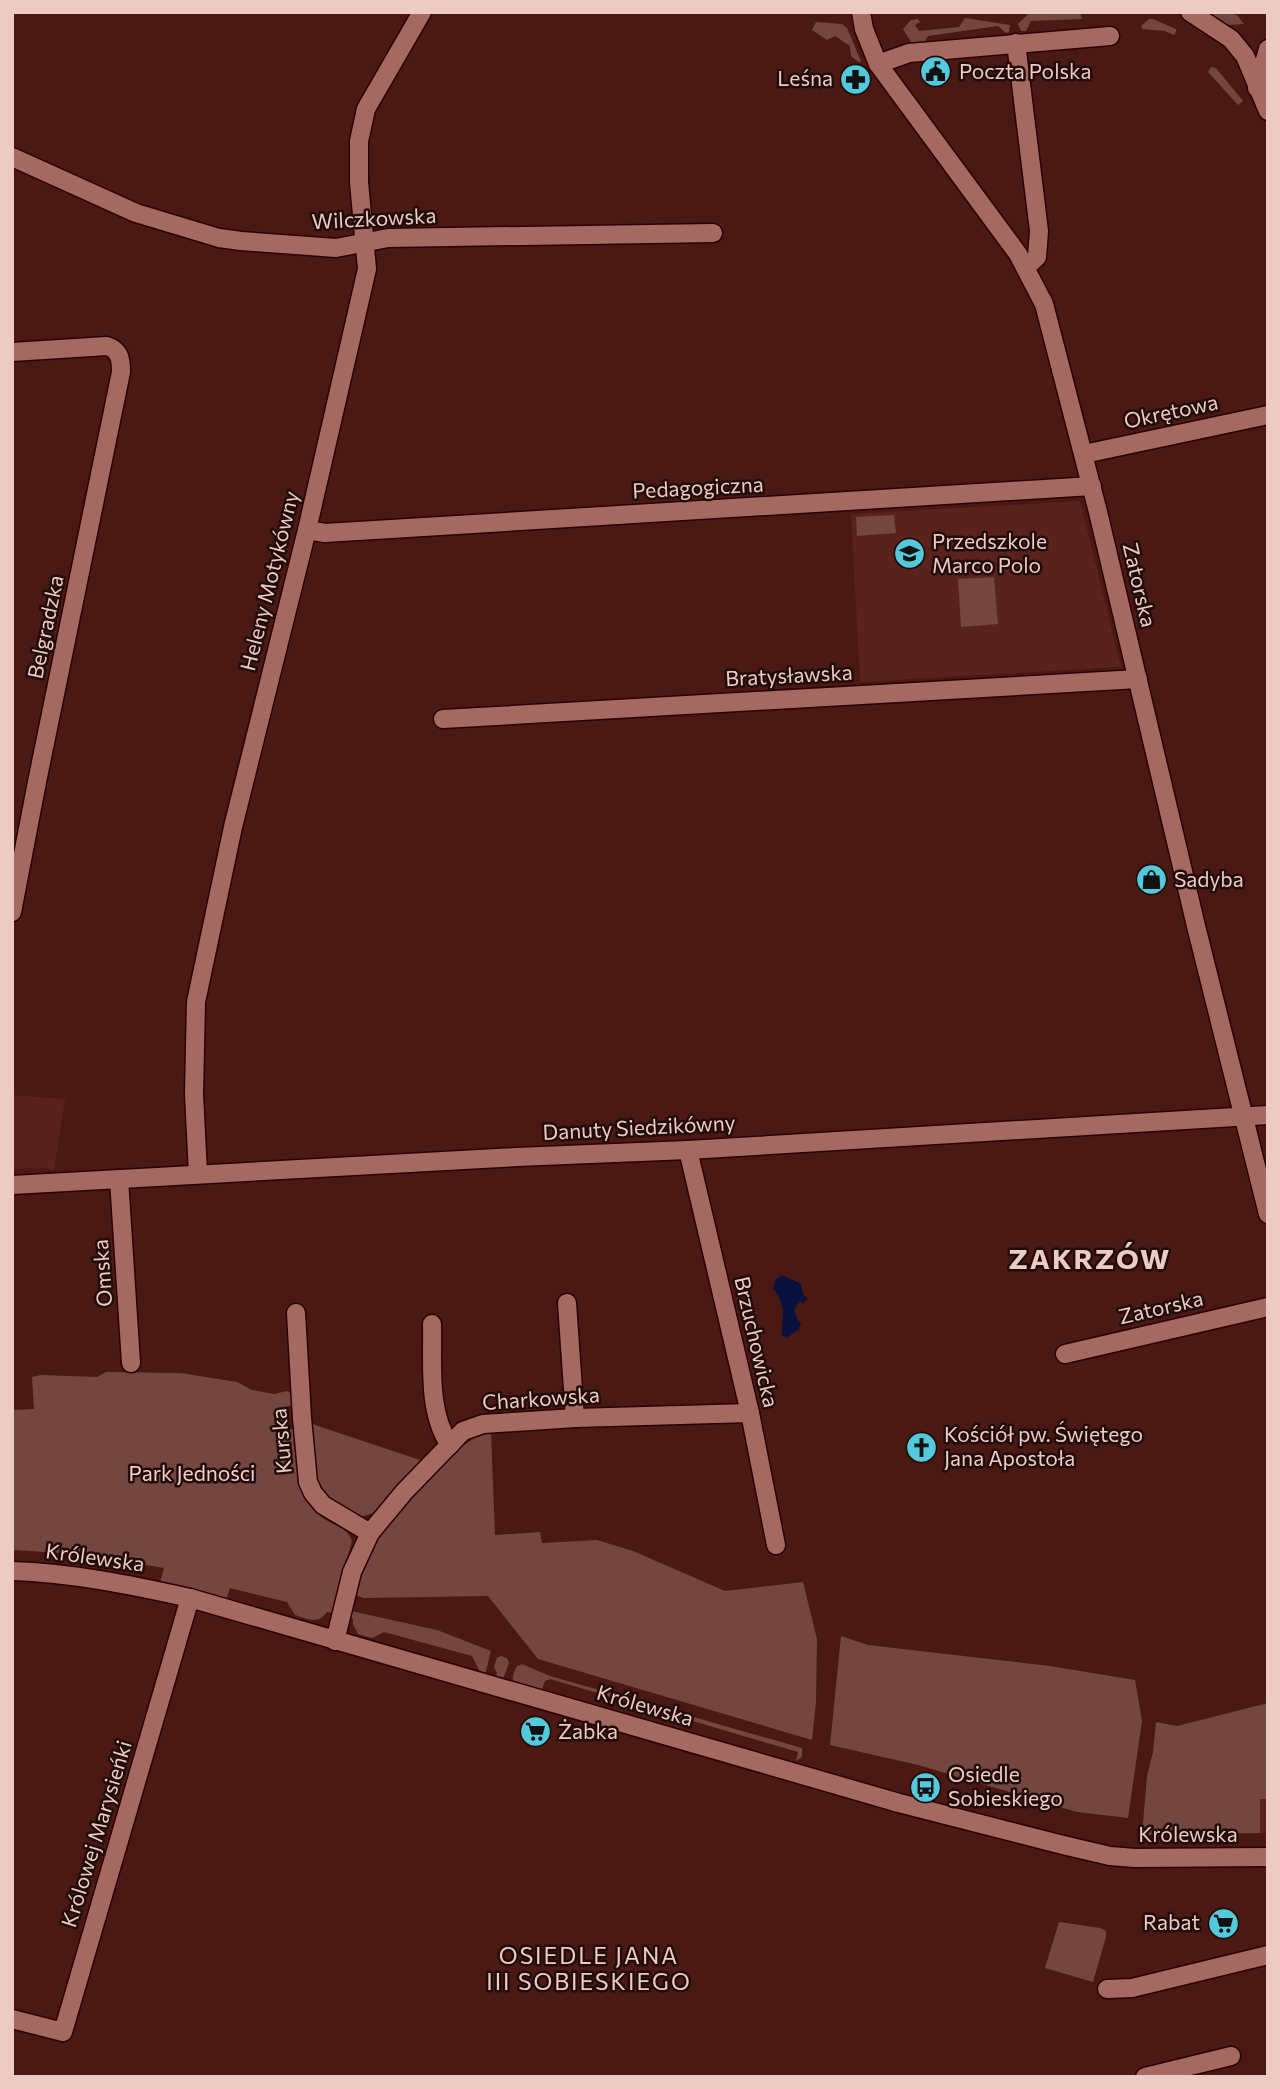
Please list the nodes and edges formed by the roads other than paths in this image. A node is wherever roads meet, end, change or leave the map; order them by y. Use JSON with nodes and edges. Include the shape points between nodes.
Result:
{"nodes":[{"id":1,"x":422,"y":12,"type":"edge"},
{"id":2,"x":861,"y":12,"type":"edge"},
{"id":3,"x":1190,"y":12,"type":"edge"},
{"id":4,"x":1110,"y":36,"type":"dead end"},
{"id":5,"x":1016,"y":43,"type":"junction"},
{"id":6,"x":1268,"y":49,"type":"edge"},
{"id":7,"x":878,"y":64,"type":"junction"},
{"id":8,"x":1257,"y":89,"type":"junction"},
{"id":9,"x":1268,"y":111,"type":"edge"},
{"id":10,"x":12,"y":158,"type":"edge"},
{"id":11,"x":713,"y":233,"type":"dead end"},
{"id":12,"x":366,"y":242,"type":"junction"},
{"id":13,"x":1026,"y":267,"type":"junction"},
{"id":14,"x":12,"y":352,"type":"edge"},
{"id":15,"x":1268,"y":415,"type":"edge"},
{"id":16,"x":1084,"y":454,"type":"junction"},
{"id":17,"x":1092,"y":486,"type":"junction"},
{"id":18,"x":307,"y":530,"type":"junction"},
{"id":19,"x":1138,"y":679,"type":"junction"},
{"id":20,"x":443,"y":719,"type":"dead end"},
{"id":21,"x":12,"y":912,"type":"edge"},
{"id":22,"x":1268,"y":1115,"type":"edge"},
{"id":23,"x":1243,"y":1117,"type":"junction"},
{"id":24,"x":688,"y":1150,"type":"junction"},
{"id":25,"x":198,"y":1174,"type":"junction"},
{"id":26,"x":119,"y":1180,"type":"junction"},
{"id":27,"x":12,"y":1185,"type":"edge"},
{"id":28,"x":1268,"y":1214,"type":"edge"},
{"id":29,"x":567,"y":1303,"type":"dead end"},
{"id":30,"x":1268,"y":1307,"type":"edge"},
{"id":31,"x":296,"y":1313,"type":"dead end"},
{"id":32,"x":432,"y":1324,"type":"dead end"},
{"id":33,"x":1065,"y":1353,"type":"dead end"},
{"id":34,"x":131,"y":1363,"type":"dead end"},
{"id":35,"x":750,"y":1413,"type":"junction"},
{"id":36,"x":575,"y":1418,"type":"junction"},
{"id":37,"x":450,"y":1445,"type":"junction"},
{"id":38,"x":370,"y":1533,"type":"junction"},
{"id":39,"x":776,"y":1545,"type":"dead end"},
{"id":40,"x":12,"y":1571,"type":"edge"},
{"id":41,"x":190,"y":1598,"type":"junction"},
{"id":42,"x":335,"y":1641,"type":"junction"},
{"id":43,"x":1268,"y":1857,"type":"edge"},
{"id":44,"x":1268,"y":1955,"type":"edge"},
{"id":45,"x":1107,"y":1989,"type":"dead end"},
{"id":46,"x":12,"y":2019,"type":"edge"},
{"id":47,"x":1231,"y":2056,"type":"dead end"},
{"id":48,"x":1145,"y":2077,"type":"edge"}],
"edges":[{"from":1,"to":12,"type":"street","name":"Heleny Motykówny","via":[[366,109],[359,141],[359,182]]},
{"from":2,"to":7,"type":"street","name":"Zatorska"},
{"from":3,"to":8,"type":"street","via":[[1231,39],[1245,56]]},
{"from":4,"to":5,"type":"street"},
{"from":5,"to":7,"type":"street","via":[[909,53]]},
{"from":5,"to":13,"type":"street","via":[[1039,231],[1037,257]]},
{"from":6,"to":8,"type":"street"},
{"from":7,"to":13,"type":"street","name":"Zatorska"},
{"from":8,"to":9,"type":"street"},
{"from":10,"to":12,"type":"street","name":"Wilczkowska","via":[[136,213],[219,238],[336,248]]},
{"from":11,"to":12,"type":"street","name":"Wilczkowska"},
{"from":12,"to":18,"type":"street","name":"Heleny Motykówny","via":[[367,269]]},
{"from":13,"to":16,"type":"street","name":"Zatorska","via":[[1044,304]]},
{"from":14,"to":21,"type":"street","name":"Belgradzka","via":[[107,346],[121,361]]},
{"from":15,"to":16,"type":"street","name":"Okrętowa"},
{"from":16,"to":17,"type":"street","name":"Zatorska"},
{"from":17,"to":18,"type":"street","name":"Pedagogiczna","via":[[325,533]]},
{"from":17,"to":19,"type":"street","name":"Zatorska"},
{"from":18,"to":25,"type":"street","name":"Heleny Motykówny","via":[[233,827],[196,1002]]},
{"from":19,"to":20,"type":"street","name":"Bratysławska"},
{"from":19,"to":23,"type":"street","name":"Zatorska"},
{"from":22,"to":23,"type":"street","name":"Danuty Siedzikówny"},
{"from":23,"to":24,"type":"street","name":"Danuty Siedzikówny"},
{"from":23,"to":28,"type":"street","name":"Zatorska"},
{"from":24,"to":25,"type":"street","name":"Danuty Siedzikówny"},
{"from":24,"to":35,"type":"street","name":"Brzuchowicka"},
{"from":25,"to":26,"type":"street","name":"Danuty Siedzikówny"},
{"from":26,"to":27,"type":"street","name":"Danuty Siedzikówny"},
{"from":26,"to":34,"type":"street","name":"Omska"},
{"from":29,"to":36,"type":"street"},
{"from":30,"to":33,"type":"street","name":"Zatorska"},
{"from":31,"to":38,"type":"street","name":"Kurska","via":[[308,1482],[323,1505]]},
{"from":32,"to":37,"type":"street","via":[[434,1409]]},
{"from":35,"to":36,"type":"street","name":"Charkowska"},
{"from":35,"to":39,"type":"street","name":"Brzuchowicka"},
{"from":36,"to":37,"type":"street","name":"Charkowska","via":[[483,1424],[463,1431]]},
{"from":37,"to":38,"type":"street","name":"Charkowska"},
{"from":38,"to":42,"type":"street","name":"Charkowska","via":[[352,1572]]},
{"from":40,"to":41,"type":"street","name":"Królewska","via":[[99,1579]]},
{"from":41,"to":42,"type":"street","name":"Królewska"},
{"from":41,"to":46,"type":"street","name":"Królowej Marysieńki","via":[[63,2032]]},
{"from":42,"to":43,"type":"street","name":"Królewska","via":[[899,1803],[1110,1856]]},
{"from":44,"to":45,"type":"street","via":[[1132,1988]]},
{"from":47,"to":48,"type":"street"}]}
